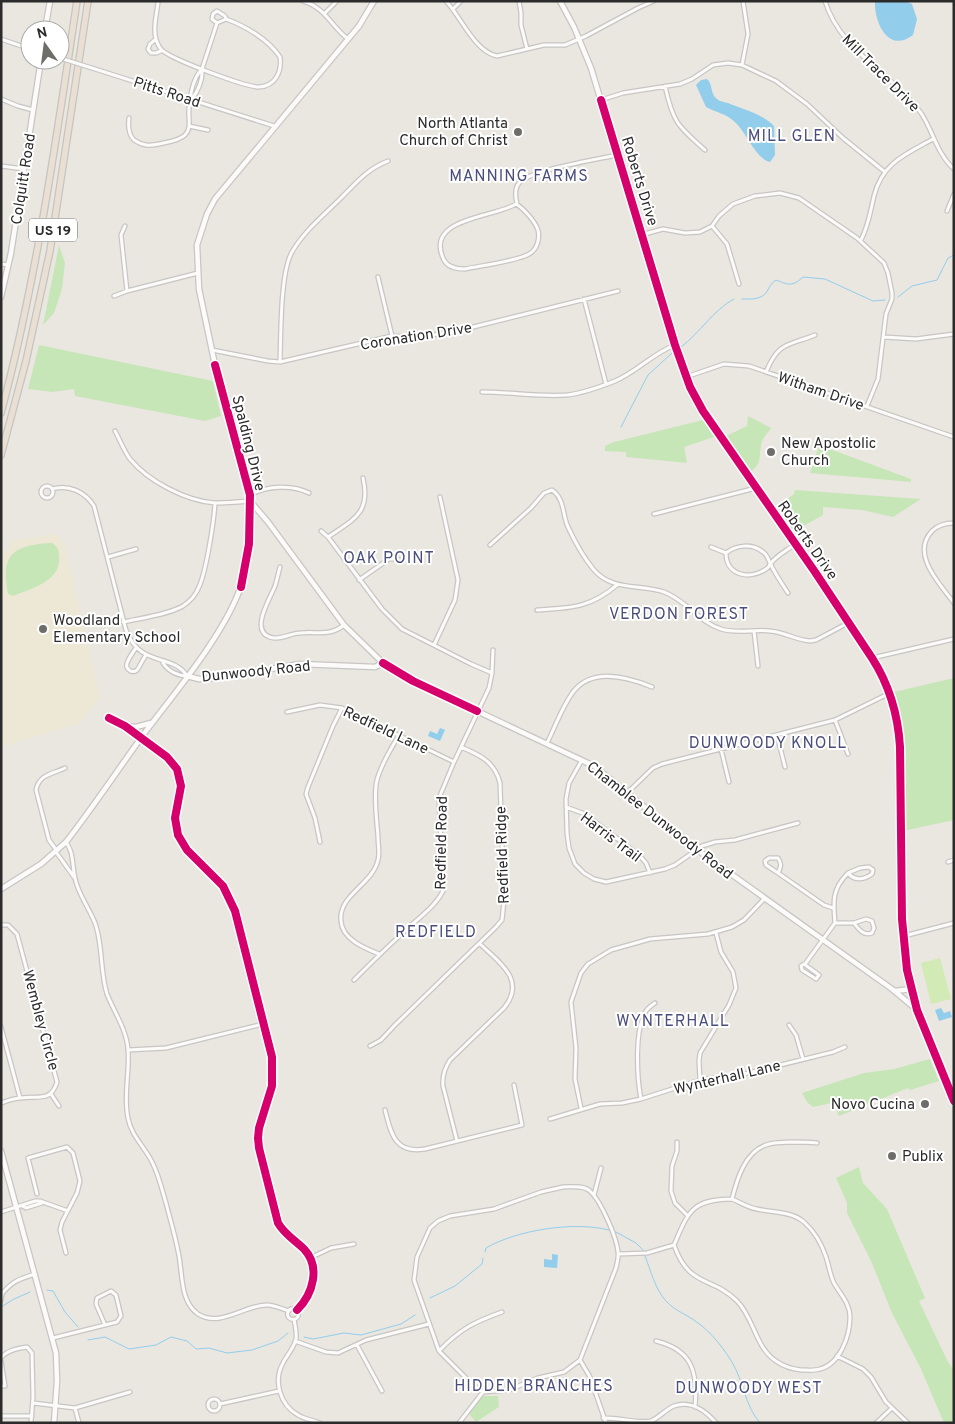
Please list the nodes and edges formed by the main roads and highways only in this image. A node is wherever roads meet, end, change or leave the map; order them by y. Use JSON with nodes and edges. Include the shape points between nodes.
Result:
{"nodes":[{"id":1,"x":77,"y":1,"type":"edge"},
{"id":2,"x":88,"y":1,"type":"edge"},
{"id":3,"x":1,"y":413,"type":"edge"},
{"id":4,"x":1,"y":455,"type":"edge"}],
"edges":[{"from":1,"to":3,"type":"highway","number":"US 19","via":[[38,249]]},
{"from":2,"to":4,"type":"highway","number":"US 19","via":[[50,251]]}]}
